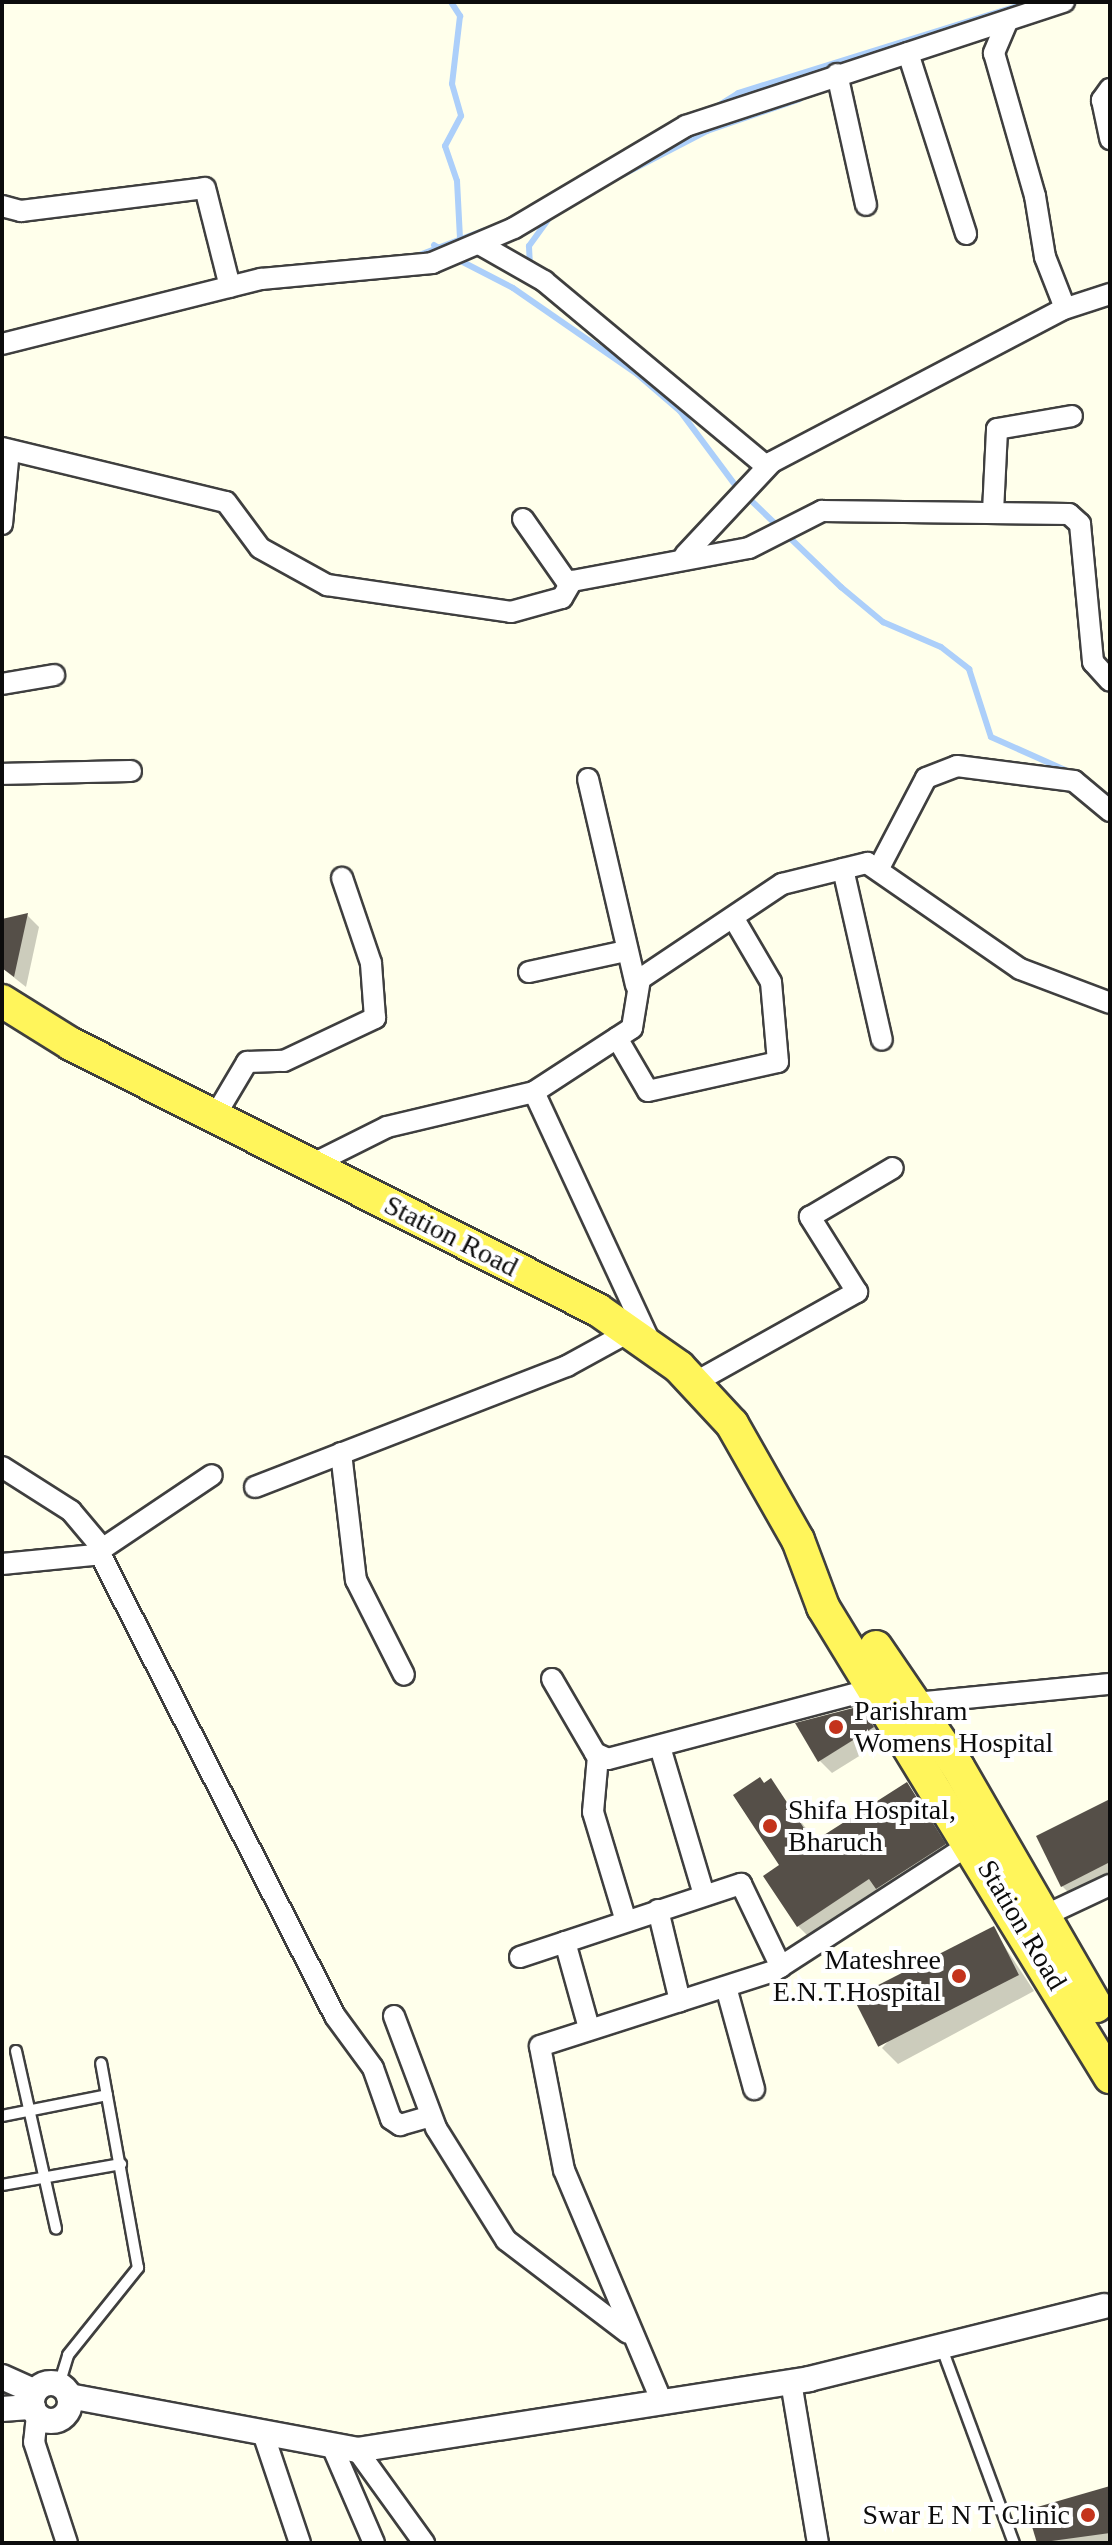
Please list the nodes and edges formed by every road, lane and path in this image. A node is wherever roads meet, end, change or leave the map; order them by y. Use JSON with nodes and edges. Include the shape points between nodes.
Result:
{"nodes":[{"id":1,"x":1064,"y":2,"type":"edge"},
{"id":2,"x":1007,"y":22,"type":"junction"},
{"id":3,"x":908,"y":53,"type":"junction"},
{"id":4,"x":837,"y":74,"type":"junction"},
{"id":5,"x":1110,"y":89,"type":"edge"},
{"id":6,"x":1110,"y":139,"type":"edge"},
{"id":7,"x":866,"y":205,"type":"dead end"},
{"id":8,"x":2,"y":206,"type":"edge"},
{"id":9,"x":966,"y":234,"type":"dead end"},
{"id":10,"x":481,"y":245,"type":"junction"},
{"id":11,"x":230,"y":287,"type":"junction"},
{"id":12,"x":1110,"y":294,"type":"edge"},
{"id":13,"x":1065,"y":308,"type":"junction"},
{"id":14,"x":2,"y":344,"type":"edge"},
{"id":15,"x":1072,"y":416,"type":"dead end"},
{"id":16,"x":5,"y":449,"type":"edge"},
{"id":17,"x":766,"y":466,"type":"junction"},
{"id":18,"x":993,"y":512,"type":"junction"},
{"id":19,"x":523,"y":519,"type":"dead end"},
{"id":20,"x":2,"y":524,"type":"edge"},
{"id":21,"x":685,"y":555,"type":"junction"},
{"id":22,"x":572,"y":581,"type":"junction"},
{"id":23,"x":54,"y":675,"type":"dead end"},
{"id":24,"x":1110,"y":681,"type":"edge"},
{"id":25,"x":2,"y":684,"type":"edge"},
{"id":26,"x":131,"y":771,"type":"dead end"},
{"id":27,"x":2,"y":774,"type":"edge"},
{"id":28,"x":588,"y":779,"type":"dead end"},
{"id":29,"x":1110,"y":811,"type":"edge"},
{"id":30,"x":880,"y":866,"type":"junction"},
{"id":31,"x":843,"y":869,"type":"junction"},
{"id":32,"x":342,"y":878,"type":"dead end"},
{"id":33,"x":734,"y":919,"type":"junction"},
{"id":34,"x":626,"y":951,"type":"junction"},
{"id":35,"x":529,"y":972,"type":"dead end"},
{"id":36,"x":636,"y":985,"type":"junction"},
{"id":37,"x":2,"y":1001,"type":"edge"},
{"id":38,"x":1110,"y":1003,"type":"edge"},
{"id":39,"x":617,"y":1038,"type":"junction"},
{"id":40,"x":882,"y":1040,"type":"dead end"},
{"id":41,"x":534,"y":1092,"type":"junction"},
{"id":42,"x":215,"y":1116,"type":"junction"},
{"id":43,"x":311,"y":1165,"type":"junction"},
{"id":44,"x":893,"y":1168,"type":"dead end"},
{"id":45,"x":641,"y":1340,"type":"junction"},
{"id":46,"x":694,"y":1383,"type":"junction"},
{"id":47,"x":341,"y":1453,"type":"junction"},
{"id":48,"x":2,"y":1467,"type":"edge"},
{"id":49,"x":212,"y":1475,"type":"dead end"},
{"id":50,"x":255,"y":1487,"type":"dead end"},
{"id":51,"x":106,"y":1547,"type":"junction"},
{"id":52,"x":2,"y":1564,"type":"edge"},
{"id":53,"x":404,"y":1675,"type":"dead end"},
{"id":54,"x":552,"y":1679,"type":"dead end"},
{"id":55,"x":1110,"y":1684,"type":"edge"},
{"id":56,"x":894,"y":1700,"type":"junction"},
{"id":57,"x":660,"y":1747,"type":"junction"},
{"id":58,"x":598,"y":1756,"type":"junction"},
{"id":59,"x":972,"y":1843,"type":"junction"},
{"id":60,"x":1110,"y":1885,"type":"edge"},
{"id":61,"x":704,"y":1895,"type":"junction"},
{"id":62,"x":658,"y":1910,"type":"junction"},
{"id":63,"x":1044,"y":1916,"type":"junction"},
{"id":64,"x":626,"y":1921,"type":"junction"},
{"id":65,"x":565,"y":1942,"type":"junction"},
{"id":66,"x":520,"y":1957,"type":"dead end"},
{"id":67,"x":781,"y":1967,"type":"junction"},
{"id":68,"x":726,"y":1987,"type":"junction"},
{"id":69,"x":680,"y":2001,"type":"junction"},
{"id":70,"x":394,"y":2016,"type":"dead end"},
{"id":71,"x":589,"y":2028,"type":"junction"},
{"id":72,"x":1110,"y":2032,"type":"edge"},
{"id":73,"x":16,"y":2051,"type":"dead end"},
{"id":74,"x":101,"y":2063,"type":"dead end"},
{"id":75,"x":1110,"y":2077,"type":"edge"},
{"id":76,"x":754,"y":2089,"type":"dead end"},
{"id":77,"x":107,"y":2095,"type":"junction"},
{"id":78,"x":29,"y":2111,"type":"junction"},
{"id":79,"x":2,"y":2116,"type":"edge"},
{"id":80,"x":431,"y":2116,"type":"junction"},
{"id":81,"x":121,"y":2164,"type":"junction"},
{"id":82,"x":44,"y":2178,"type":"junction"},
{"id":83,"x":2,"y":2185,"type":"edge"},
{"id":84,"x":56,"y":2229,"type":"dead end"},
{"id":85,"x":1108,"y":2304,"type":"edge"},
{"id":86,"x":631,"y":2336,"type":"junction"},
{"id":87,"x":941,"y":2346,"type":"junction"},
{"id":88,"x":2,"y":2377,"type":"edge"},
{"id":89,"x":791,"y":2382,"type":"junction"},
{"id":90,"x":64,"y":2390,"type":"junction"},
{"id":91,"x":662,"y":2402,"type":"junction"},
{"id":92,"x":35,"y":2405,"type":"junction"},
{"id":93,"x":2,"y":2409,"type":"edge"},
{"id":94,"x":264,"y":2436,"type":"junction"},
{"id":95,"x":332,"y":2446,"type":"junction"},
{"id":96,"x":357,"y":2450,"type":"junction"},
{"id":97,"x":67,"y":2543,"type":"edge"},
{"id":98,"x":300,"y":2543,"type":"edge"},
{"id":99,"x":374,"y":2543,"type":"edge"},
{"id":100,"x":424,"y":2543,"type":"edge"},
{"id":101,"x":818,"y":2543,"type":"edge"},
{"id":102,"x":1014,"y":2543,"type":"edge"}],
"edges":[{"from":1,"to":2,"type":"street"},
{"from":2,"to":3,"type":"street"},
{"from":2,"to":13,"type":"street","via":[[994,53],[1046,263]]},
{"from":3,"to":4,"type":"street"},
{"from":3,"to":9,"type":"street"},
{"from":4,"to":7,"type":"street"},
{"from":4,"to":10,"type":"street","via":[[686,126]]},
{"from":5,"to":6,"type":"street","via":[[1102,100]]},
{"from":8,"to":11,"type":"street","via":[[21,211],[205,188]]},
{"from":10,"to":11,"type":"street","via":[[432,263]]},
{"from":10,"to":17,"type":"street","via":[[544,281]]},
{"from":11,"to":14,"type":"street"},
{"from":12,"to":13,"type":"street"},
{"from":13,"to":17,"type":"street"},
{"from":15,"to":18,"type":"street","via":[[997,429]]},
{"from":16,"to":20,"type":"street"},
{"from":16,"to":22,"type":"street","via":[[226,502],[260,548],[327,585],[511,612],[562,598]]},
{"from":17,"to":21,"type":"street","via":[[732,510]]},
{"from":18,"to":21,"type":"street","via":[[808,515],[764,541]]},
{"from":18,"to":24,"type":"street","via":[[1077,518],[1093,662]]},
{"from":19,"to":22,"type":"street","via":[[559,579]]},
{"from":21,"to":22,"type":"street"},
{"from":23,"to":25,"type":"street"},
{"from":26,"to":27,"type":"street"},
{"from":28,"to":34,"type":"street"},
{"from":29,"to":30,"type":"street","via":[[1074,781],[957,766],[926,778]]},
{"from":30,"to":31,"type":"street"},
{"from":30,"to":38,"type":"street","via":[[1020,969]]},
{"from":31,"to":33,"type":"street","via":[[782,884]]},
{"from":31,"to":40,"type":"street"},
{"from":32,"to":42,"type":"street","via":[[371,963],[375,1018],[284,1061],[247,1062]]},
{"from":33,"to":36,"type":"street"},
{"from":33,"to":39,"type":"street","via":[[771,982],[778,1062],[648,1091]]},
{"from":34,"to":35,"type":"street"},
{"from":34,"to":36,"type":"street"},
{"from":36,"to":39,"type":"street","via":[[635,1022]]},
{"from":37,"to":42,"type":"main road","name":"Station Road"},
{"from":39,"to":41,"type":"street"},
{"from":41,"to":43,"type":"street","via":[[387,1127]]},
{"from":41,"to":45,"type":"street"},
{"from":42,"to":43,"type":"main road","name":"Station Road"},
{"from":43,"to":45,"type":"main road","name":"Station Road"},
{"from":44,"to":46,"type":"street","via":[[810,1217],[857,1292]]},
{"from":45,"to":46,"type":"main road","name":"Station Road"},
{"from":45,"to":47,"type":"street"},
{"from":46,"to":56,"type":"main road","name":"Station Road","via":[[732,1424],[811,1569],[833,1584]]},
{"from":47,"to":50,"type":"street"},
{"from":47,"to":53,"type":"street","via":[[356,1580]]},
{"from":48,"to":51,"type":"street","via":[[71,1511]]},
{"from":49,"to":51,"type":"street"},
{"from":51,"to":52,"type":"street"},
{"from":51,"to":80,"type":"street","via":[[335,2016],[373,2068],[391,2119],[400,2125]]},
{"from":54,"to":58,"type":"street"},
{"from":55,"to":56,"type":"street"},
{"from":56,"to":57,"type":"street"},
{"from":56,"to":59,"type":"main road","name":"Station Road"},
{"from":56,"to":63,"type":"main road","name":"Station Road"},
{"from":57,"to":58,"type":"street"},
{"from":57,"to":61,"type":"street"},
{"from":58,"to":64,"type":"street","via":[[593,1812]]},
{"from":59,"to":67,"type":"street"},
{"from":59,"to":75,"type":"main road","name":"Station Road"},
{"from":60,"to":63,"type":"street"},
{"from":61,"to":62,"type":"street"},
{"from":61,"to":67,"type":"street","via":[[746,1886]]},
{"from":62,"to":64,"type":"street"},
{"from":62,"to":69,"type":"street"},
{"from":63,"to":72,"type":"main road","name":"Station Road"},
{"from":64,"to":65,"type":"street"},
{"from":65,"to":66,"type":"street"},
{"from":65,"to":71,"type":"street"},
{"from":67,"to":68,"type":"street"},
{"from":68,"to":69,"type":"street"},
{"from":68,"to":76,"type":"street"},
{"from":69,"to":71,"type":"street"},
{"from":70,"to":80,"type":"street"},
{"from":71,"to":86,"type":"street","via":[[544,2042],[537,2059],[564,2170]]},
{"from":73,"to":78,"type":"lane"},
{"from":74,"to":77,"type":"lane"},
{"from":77,"to":78,"type":"lane"},
{"from":77,"to":81,"type":"lane"},
{"from":78,"to":79,"type":"lane"},
{"from":78,"to":82,"type":"lane"},
{"from":80,"to":86,"type":"street","via":[[506,2240]]},
{"from":81,"to":82,"type":"lane"},
{"from":81,"to":90,"type":"lane","via":[[138,2268],[65,2358]]},
{"from":82,"to":83,"type":"lane"},
{"from":82,"to":84,"type":"lane"},
{"from":85,"to":87,"type":"street"},
{"from":86,"to":91,"type":"street"},
{"from":87,"to":89,"type":"street"},
{"from":87,"to":102,"type":"lane"},
{"from":88,"to":92,"type":"street"},
{"from":89,"to":91,"type":"street"},
{"from":89,"to":101,"type":"street"},
{"from":90,"to":92,"type":"street"},
{"from":90,"to":92,"type":"street","via":[[61,2418]]},
{"from":90,"to":94,"type":"street"},
{"from":91,"to":96,"type":"street"},
{"from":92,"to":93,"type":"street"},
{"from":92,"to":97,"type":"street","via":[[34,2442]]},
{"from":94,"to":95,"type":"street"},
{"from":94,"to":98,"type":"street"},
{"from":95,"to":96,"type":"street"},
{"from":95,"to":99,"type":"street"},
{"from":96,"to":100,"type":"street"}]}
